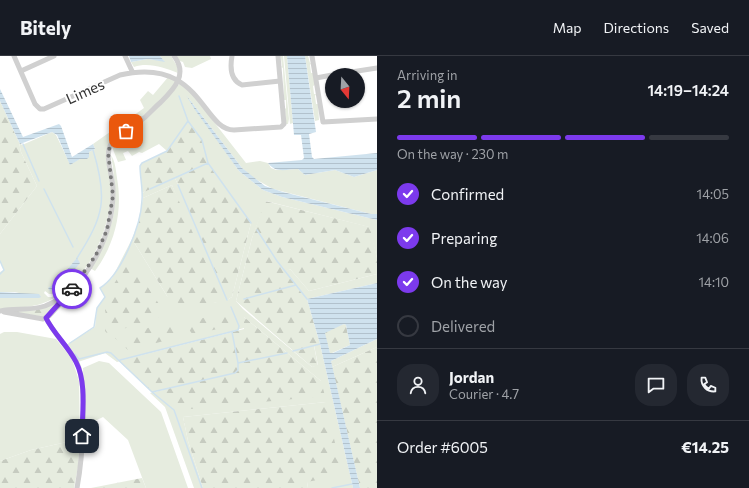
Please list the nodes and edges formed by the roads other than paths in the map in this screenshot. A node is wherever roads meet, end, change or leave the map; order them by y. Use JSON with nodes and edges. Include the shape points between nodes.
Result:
{"nodes":[{"id":1,"x":14,"y":56,"type":"edge"},
{"id":2,"x":54,"y":56,"type":"edge"},
{"id":3,"x":126,"y":56,"type":"edge"},
{"id":4,"x":174,"y":56,"type":"edge"},
{"id":5,"x":232,"y":56,"type":"edge"},
{"id":6,"x":278,"y":56,"type":"edge"},
{"id":7,"x":312,"y":56,"type":"edge"},
{"id":8,"x":377,"y":68,"type":"edge"},
{"id":9,"x":365,"y":70,"type":"edge"},
{"id":10,"x":21,"y":71,"type":"junction"},
{"id":11,"x":132,"y":71,"type":"junction"},
{"id":12,"x":325,"y":76,"type":"edge"},
{"id":13,"x":180,"y":77,"type":"junction"},
{"id":14,"x":316,"y":78,"type":"junction"},
{"id":15,"x":280,"y":81,"type":"junction"},
{"id":16,"x":377,"y":119,"type":"edge"},
{"id":17,"x":74,"y":287,"type":"junction"},
{"id":18,"x":0,"y":311,"type":"edge"},
{"id":19,"x":46,"y":318,"type":"junction"},
{"id":20,"x":77,"y":488,"type":"edge"}],
"edges":[{"from":1,"to":10,"type":"street","name":"Limes"},
{"from":2,"to":10,"type":"street"},
{"from":3,"to":11,"type":"street"},
{"from":4,"to":13,"type":"street","via":[[181,69]]},
{"from":5,"to":15,"type":"street","via":[[232,75],[236,82],[242,85]]},
{"from":6,"to":15,"type":"street"},
{"from":7,"to":14,"type":"street"},
{"from":8,"to":9,"type":"street"},
{"from":10,"to":11,"type":"street","name":"Limes","via":[[35,104],[44,109]]},
{"from":11,"to":13,"type":"street","name":"Limes","via":[[150,68]]},
{"from":12,"to":14,"type":"street"},
{"from":13,"to":15,"type":"street","name":"Limes","via":[[199,94],[222,127],[228,130],[283,126]]},
{"from":13,"to":17,"type":"street","via":[[172,91],[144,118],[111,144],[108,156],[113,196],[107,230],[96,255]]},
{"from":14,"to":16,"type":"street","via":[[322,122]]},
{"from":17,"to":18,"type":"street","via":[[44,306]]},
{"from":17,"to":19,"type":"street"},
{"from":18,"to":19,"type":"street","via":[[40,320]]},
{"from":19,"to":20,"type":"street","via":[[76,361],[80,374],[82,453]]}]}
